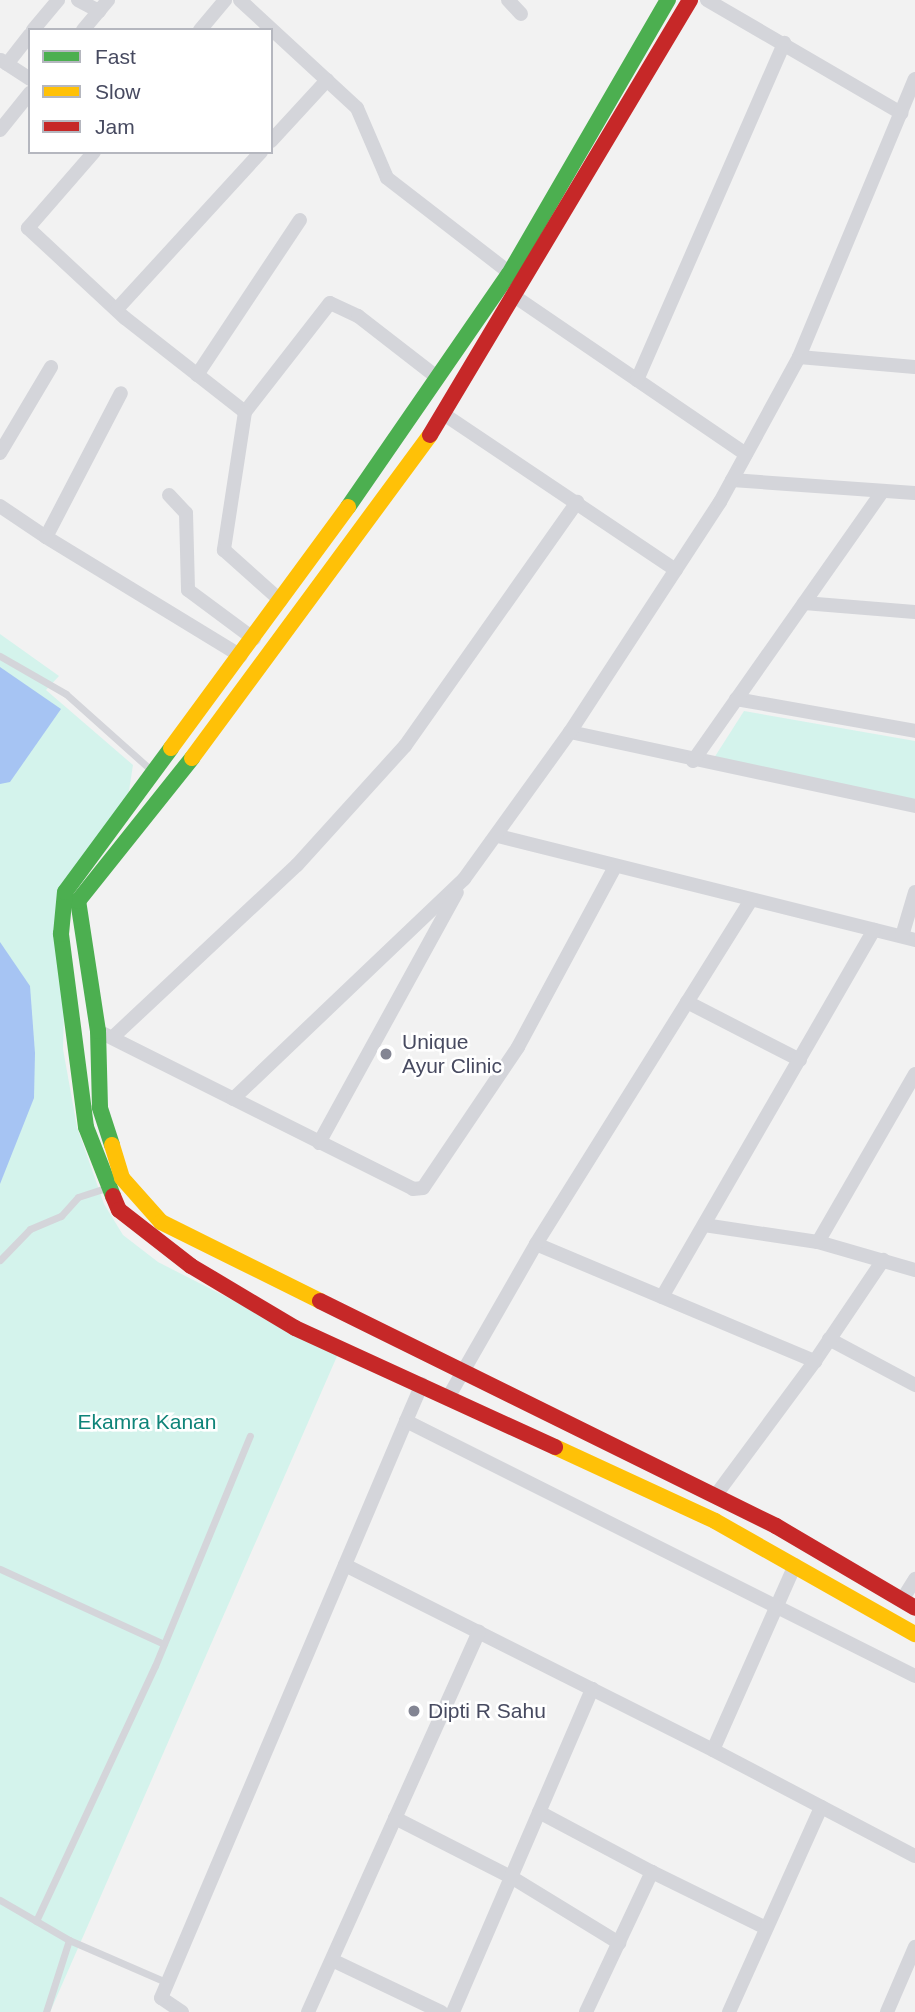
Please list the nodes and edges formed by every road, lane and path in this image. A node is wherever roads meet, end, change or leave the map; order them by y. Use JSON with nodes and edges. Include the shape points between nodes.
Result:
{"nodes":[{"id":1,"x":58,"y":0,"type":"edge"},
{"id":2,"x":78,"y":0,"type":"edge"},
{"id":3,"x":225,"y":0,"type":"edge"},
{"id":4,"x":240,"y":0,"type":"edge"},
{"id":5,"x":508,"y":0,"type":"edge"},
{"id":6,"x":668,"y":0,"type":"edge"},
{"id":7,"x":690,"y":0,"type":"edge"},
{"id":8,"x":707,"y":0,"type":"edge"},
{"id":9,"x":104,"y":5,"type":"edge"},
{"id":10,"x":521,"y":14,"type":"dead end"},
{"id":11,"x":35,"y":28,"type":"edge"},
{"id":12,"x":85,"y":28,"type":"edge"},
{"id":13,"x":202,"y":28,"type":"edge"},
{"id":14,"x":270,"y":28,"type":"edge"},
{"id":15,"x":273,"y":30,"type":"edge"},
{"id":16,"x":28,"y":37,"type":"edge"},
{"id":17,"x":784,"y":43,"type":"junction"},
{"id":18,"x":4,"y":62,"type":"edge"},
{"id":19,"x":28,"y":78,"type":"edge"},
{"id":20,"x":915,"y":79,"type":"edge"},
{"id":21,"x":327,"y":80,"type":"junction"},
{"id":22,"x":28,"y":95,"type":"edge"},
{"id":23,"x":901,"y":113,"type":"junction"},
{"id":24,"x":0,"y":130,"type":"edge"},
{"id":25,"x":273,"y":139,"type":"edge"},
{"id":26,"x":92,"y":154,"type":"edge"},
{"id":27,"x":259,"y":154,"type":"edge"},
{"id":28,"x":300,"y":220,"type":"dead end"},
{"id":29,"x":509,"y":274,"type":"junction"},
{"id":30,"x":525,"y":283,"type":"junction"},
{"id":31,"x":517,"y":298,"type":"junction"},
{"id":32,"x":117,"y":309,"type":"junction"},
{"id":33,"x":799,"y":357,"type":"junction"},
{"id":34,"x":51,"y":367,"type":"dead end"},
{"id":35,"x":915,"y":367,"type":"edge"},
{"id":36,"x":197,"y":374,"type":"junction"},
{"id":37,"x":438,"y":378,"type":"junction"},
{"id":38,"x":637,"y":380,"type":"junction"},
{"id":39,"x":121,"y":393,"type":"dead end"},
{"id":40,"x":245,"y":412,"type":"junction"},
{"id":41,"x":445,"y":415,"type":"junction"},
{"id":42,"x":0,"y":453,"type":"edge"},
{"id":43,"x":746,"y":454,"type":"junction"},
{"id":44,"x":732,"y":480,"type":"junction"},
{"id":45,"x":883,"y":491,"type":"junction"},
{"id":46,"x":915,"y":493,"type":"edge"},
{"id":47,"x":169,"y":495,"type":"dead end"},
{"id":48,"x":577,"y":502,"type":"junction"},
{"id":49,"x":0,"y":506,"type":"edge"},
{"id":50,"x":46,"y":537,"type":"junction"},
{"id":51,"x":676,"y":570,"type":"junction"},
{"id":52,"x":281,"y":601,"type":"junction"},
{"id":53,"x":804,"y":603,"type":"junction"},
{"id":54,"x":915,"y":612,"type":"edge"},
{"id":55,"x":254,"y":639,"type":"junction"},
{"id":56,"x":0,"y":656,"type":"edge"},
{"id":57,"x":241,"y":656,"type":"junction"},
{"id":58,"x":736,"y":699,"type":"junction"},
{"id":59,"x":915,"y":731,"type":"edge"},
{"id":60,"x":570,"y":732,"type":"junction"},
{"id":61,"x":693,"y":761,"type":"junction"},
{"id":62,"x":153,"y":772,"type":"junction"},
{"id":63,"x":170,"y":788,"type":"junction"},
{"id":64,"x":915,"y":806,"type":"edge"},
{"id":65,"x":498,"y":836,"type":"junction"},
{"id":66,"x":615,"y":867,"type":"junction"},
{"id":67,"x":464,"y":880,"type":"junction"},
{"id":68,"x":915,"y":892,"type":"edge"},
{"id":69,"x":751,"y":900,"type":"junction"},
{"id":70,"x":874,"y":930,"type":"junction"},
{"id":71,"x":908,"y":938,"type":"edge"},
{"id":72,"x":687,"y":1002,"type":"junction"},
{"id":73,"x":105,"y":1034,"type":"junction"},
{"id":74,"x":800,"y":1060,"type":"junction"},
{"id":75,"x":915,"y":1074,"type":"edge"},
{"id":76,"x":233,"y":1099,"type":"junction"},
{"id":77,"x":319,"y":1143,"type":"junction"},
{"id":78,"x":105,"y":1188,"type":"junction"},
{"id":79,"x":704,"y":1225,"type":"junction"},
{"id":80,"x":818,"y":1242,"type":"junction"},
{"id":81,"x":536,"y":1244,"type":"junction"},
{"id":82,"x":0,"y":1260,"type":"edge"},
{"id":83,"x":883,"y":1261,"type":"junction"},
{"id":84,"x":915,"y":1270,"type":"edge"},
{"id":85,"x":662,"y":1297,"type":"junction"},
{"id":86,"x":829,"y":1339,"type":"junction"},
{"id":87,"x":815,"y":1361,"type":"junction"},
{"id":88,"x":458,"y":1374,"type":"junction"},
{"id":89,"x":422,"y":1384,"type":"junction"},
{"id":90,"x":915,"y":1385,"type":"edge"},
{"id":91,"x":449,"y":1396,"type":"junction"},
{"id":92,"x":406,"y":1421,"type":"junction"},
{"id":93,"x":250,"y":1436,"type":"dead end"},
{"id":94,"x":715,"y":1496,"type":"junction"},
{"id":95,"x":345,"y":1565,"type":"junction"},
{"id":96,"x":795,"y":1565,"type":"junction"},
{"id":97,"x":0,"y":1569,"type":"edge"},
{"id":98,"x":864,"y":1578,"type":"junction"},
{"id":99,"x":915,"y":1579,"type":"edge"},
{"id":100,"x":852,"y":1597,"type":"junction"},
{"id":101,"x":909,"y":1604,"type":"edge"},
{"id":102,"x":777,"y":1605,"type":"junction"},
{"id":103,"x":479,"y":1632,"type":"junction"},
{"id":104,"x":915,"y":1634,"type":"edge"},
{"id":105,"x":164,"y":1644,"type":"junction"},
{"id":106,"x":915,"y":1676,"type":"edge"},
{"id":107,"x":592,"y":1689,"type":"junction"},
{"id":108,"x":713,"y":1750,"type":"junction"},
{"id":109,"x":821,"y":1807,"type":"junction"},
{"id":110,"x":539,"y":1812,"type":"junction"},
{"id":111,"x":395,"y":1818,"type":"junction"},
{"id":112,"x":915,"y":1856,"type":"edge"},
{"id":113,"x":652,"y":1872,"type":"junction"},
{"id":114,"x":511,"y":1877,"type":"junction"},
{"id":115,"x":0,"y":1900,"type":"edge"},
{"id":116,"x":36,"y":1921,"type":"junction"},
{"id":117,"x":766,"y":1928,"type":"junction"},
{"id":118,"x":69,"y":1940,"type":"junction"},
{"id":119,"x":618,"y":1943,"type":"junction"},
{"id":120,"x":915,"y":1947,"type":"edge"},
{"id":121,"x":332,"y":1959,"type":"junction"},
{"id":122,"x":168,"y":1983,"type":"junction"},
{"id":123,"x":46,"y":2012,"type":"edge"},
{"id":124,"x":182,"y":2012,"type":"edge"},
{"id":125,"x":308,"y":2012,"type":"edge"},
{"id":126,"x":441,"y":2012,"type":"edge"},
{"id":127,"x":453,"y":2012,"type":"edge"},
{"id":128,"x":586,"y":2012,"type":"edge"},
{"id":129,"x":729,"y":2012,"type":"edge"},
{"id":130,"x":887,"y":2012,"type":"edge"}],
"edges":[{"from":1,"to":11,"type":"street"},
{"from":2,"to":9,"type":"street"},
{"from":3,"to":13,"type":"street"},
{"from":4,"to":14,"type":"street"},
{"from":5,"to":10,"type":"street"},
{"from":6,"to":29,"type":"street"},
{"from":7,"to":30,"type":"street"},
{"from":8,"to":17,"type":"street"},
{"from":9,"to":12,"type":"street"},
{"from":15,"to":21,"type":"street"},
{"from":16,"to":18,"type":"street"},
{"from":17,"to":23,"type":"street"},
{"from":17,"to":38,"type":"street"},
{"from":18,"to":19,"type":"street"},
{"from":20,"to":23,"type":"street"},
{"from":21,"to":25,"type":"street"},
{"from":21,"to":29,"type":"street","via":[[357,108],[387,178]]},
{"from":22,"to":24,"type":"street"},
{"from":23,"to":33,"type":"street"},
{"from":26,"to":32,"type":"street","via":[[28,229]]},
{"from":27,"to":32,"type":"street"},
{"from":28,"to":36,"type":"street"},
{"from":29,"to":30,"type":"street"},
{"from":29,"to":37,"type":"street"},
{"from":30,"to":31,"type":"street"},
{"from":31,"to":38,"type":"street"},
{"from":31,"to":41,"type":"street"},
{"from":32,"to":36,"type":"street"},
{"from":33,"to":35,"type":"street"},
{"from":33,"to":43,"type":"street"},
{"from":34,"to":42,"type":"street"},
{"from":36,"to":40,"type":"street"},
{"from":37,"to":40,"type":"street","via":[[358,316],[330,303]]},
{"from":37,"to":52,"type":"street"},
{"from":38,"to":43,"type":"street"},
{"from":39,"to":50,"type":"street"},
{"from":40,"to":52,"type":"street","via":[[224,550]]},
{"from":41,"to":48,"type":"street"},
{"from":41,"to":63,"type":"street"},
{"from":43,"to":44,"type":"street"},
{"from":44,"to":45,"type":"street"},
{"from":44,"to":51,"type":"street"},
{"from":45,"to":46,"type":"street"},
{"from":45,"to":53,"type":"street"},
{"from":47,"to":55,"type":"street","via":[[186,513],[188,590]]},
{"from":48,"to":51,"type":"street"},
{"from":48,"to":73,"type":"street","via":[[405,746],[297,865]]},
{"from":49,"to":50,"type":"street"},
{"from":50,"to":57,"type":"street"},
{"from":51,"to":60,"type":"street"},
{"from":52,"to":55,"type":"street"},
{"from":53,"to":54,"type":"street"},
{"from":53,"to":58,"type":"street"},
{"from":55,"to":57,"type":"street"},
{"from":56,"to":62,"type":"lane","via":[[66,694]]},
{"from":57,"to":62,"type":"street"},
{"from":58,"to":59,"type":"street"},
{"from":58,"to":61,"type":"street"},
{"from":60,"to":61,"type":"street"},
{"from":60,"to":65,"type":"street"},
{"from":61,"to":64,"type":"street"},
{"from":62,"to":63,"type":"lane"},
{"from":62,"to":78,"type":"street","via":[[79,865],[60,914],[86,1127]]},
{"from":63,"to":73,"type":"street","via":[[91,877],[78,901]]},
{"from":65,"to":66,"type":"street"},
{"from":65,"to":67,"type":"street"},
{"from":66,"to":69,"type":"street"},
{"from":66,"to":77,"type":"street","via":[[518,1047],[423,1188],[413,1189]]},
{"from":67,"to":76,"type":"street"},
{"from":67,"to":77,"type":"street"},
{"from":68,"to":71,"type":"street"},
{"from":69,"to":70,"type":"street"},
{"from":69,"to":72,"type":"street"},
{"from":70,"to":71,"type":"street"},
{"from":70,"to":74,"type":"street"},
{"from":72,"to":74,"type":"street"},
{"from":72,"to":81,"type":"street"},
{"from":73,"to":76,"type":"street"},
{"from":73,"to":88,"type":"street","via":[[102,1118],[110,1149],[138,1202],[161,1222]]},
{"from":74,"to":79,"type":"street"},
{"from":75,"to":80,"type":"street"},
{"from":76,"to":77,"type":"street"},
{"from":78,"to":82,"type":"lane","via":[[78,1197],[61,1216],[30,1229]]},
{"from":78,"to":89,"type":"street","via":[[138,1228],[191,1266],[295,1328]]},
{"from":79,"to":80,"type":"street"},
{"from":79,"to":85,"type":"street"},
{"from":80,"to":83,"type":"street"},
{"from":81,"to":85,"type":"street"},
{"from":81,"to":88,"type":"street"},
{"from":83,"to":84,"type":"street"},
{"from":83,"to":86,"type":"street"},
{"from":85,"to":87,"type":"street"},
{"from":86,"to":87,"type":"street"},
{"from":86,"to":90,"type":"street"},
{"from":87,"to":94,"type":"street"},
{"from":88,"to":91,"type":"street"},
{"from":88,"to":94,"type":"street"},
{"from":89,"to":91,"type":"street"},
{"from":89,"to":92,"type":"street"},
{"from":91,"to":96,"type":"street"},
{"from":92,"to":95,"type":"street"},
{"from":92,"to":102,"type":"street"},
{"from":93,"to":105,"type":"lane"},
{"from":94,"to":98,"type":"street"},
{"from":95,"to":103,"type":"street"},
{"from":95,"to":122,"type":"street"},
{"from":96,"to":100,"type":"street"},
{"from":96,"to":102,"type":"street"},
{"from":97,"to":105,"type":"lane"},
{"from":98,"to":100,"type":"street"},
{"from":98,"to":101,"type":"street"},
{"from":99,"to":101,"type":"street"},
{"from":100,"to":104,"type":"street"},
{"from":102,"to":106,"type":"street"},
{"from":102,"to":108,"type":"street"},
{"from":103,"to":107,"type":"street"},
{"from":103,"to":111,"type":"street"},
{"from":105,"to":116,"type":"lane"},
{"from":107,"to":108,"type":"street"},
{"from":107,"to":110,"type":"street"},
{"from":108,"to":109,"type":"street"},
{"from":109,"to":112,"type":"street"},
{"from":109,"to":117,"type":"street"},
{"from":110,"to":113,"type":"street"},
{"from":110,"to":114,"type":"street"},
{"from":111,"to":114,"type":"street"},
{"from":111,"to":121,"type":"street"},
{"from":113,"to":117,"type":"street"},
{"from":113,"to":119,"type":"street"},
{"from":114,"to":119,"type":"street"},
{"from":114,"to":127,"type":"street"},
{"from":115,"to":116,"type":"lane"},
{"from":116,"to":118,"type":"lane"},
{"from":117,"to":129,"type":"street"},
{"from":118,"to":122,"type":"lane"},
{"from":118,"to":123,"type":"lane"},
{"from":119,"to":128,"type":"street"},
{"from":120,"to":130,"type":"street"},
{"from":121,"to":125,"type":"street"},
{"from":121,"to":126,"type":"street"},
{"from":122,"to":124,"type":"street","via":[[161,1998]]}]}
